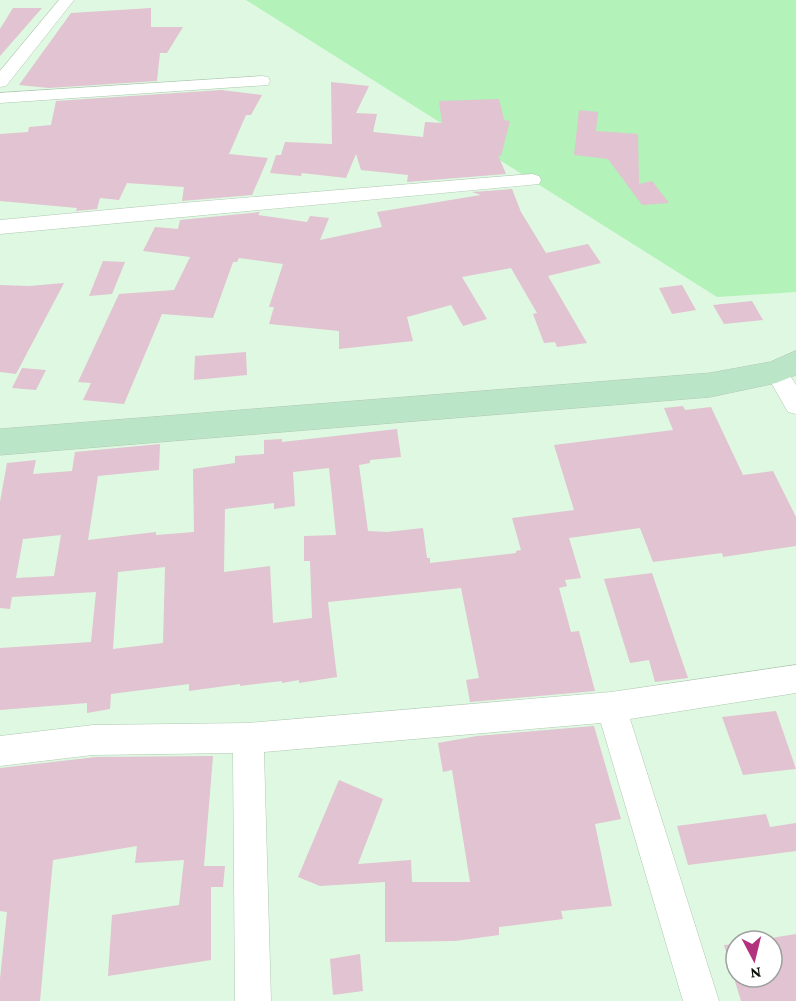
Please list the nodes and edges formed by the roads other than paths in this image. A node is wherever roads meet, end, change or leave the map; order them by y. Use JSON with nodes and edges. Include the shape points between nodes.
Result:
{"nodes":[{"id":1,"x":67,"y":0,"type":"edge"},
{"id":2,"x":262,"y":81,"type":"dead end"},
{"id":3,"x":0,"y":82,"type":"edge"},
{"id":4,"x":0,"y":98,"type":"edge"},
{"id":5,"x":532,"y":180,"type":"dead end"},
{"id":6,"x":0,"y":227,"type":"edge"},
{"id":7,"x":786,"y":367,"type":"edge"},
{"id":8,"x":796,"y":405,"type":"edge"},
{"id":9,"x":0,"y":442,"type":"edge"},
{"id":10,"x":796,"y":679,"type":"edge"},
{"id":11,"x":611,"y":707,"type":"junction"},
{"id":12,"x":248,"y":738,"type":"junction"},
{"id":13,"x":0,"y":751,"type":"edge"},
{"id":14,"x":253,"y":1001,"type":"edge"},
{"id":15,"x":701,"y":1001,"type":"edge"}],
"edges":[{"from":1,"to":3,"type":"street"},
{"from":2,"to":4,"type":"street"},
{"from":5,"to":6,"type":"street"},
{"from":7,"to":8,"type":"street"},
{"from":7,"to":9,"type":"street","via":[[710,385]]},
{"from":10,"to":11,"type":"street"},
{"from":11,"to":12,"type":"street"},
{"from":11,"to":15,"type":"street"},
{"from":12,"to":13,"type":"street","via":[[93,740]]},
{"from":12,"to":14,"type":"street"}]}
